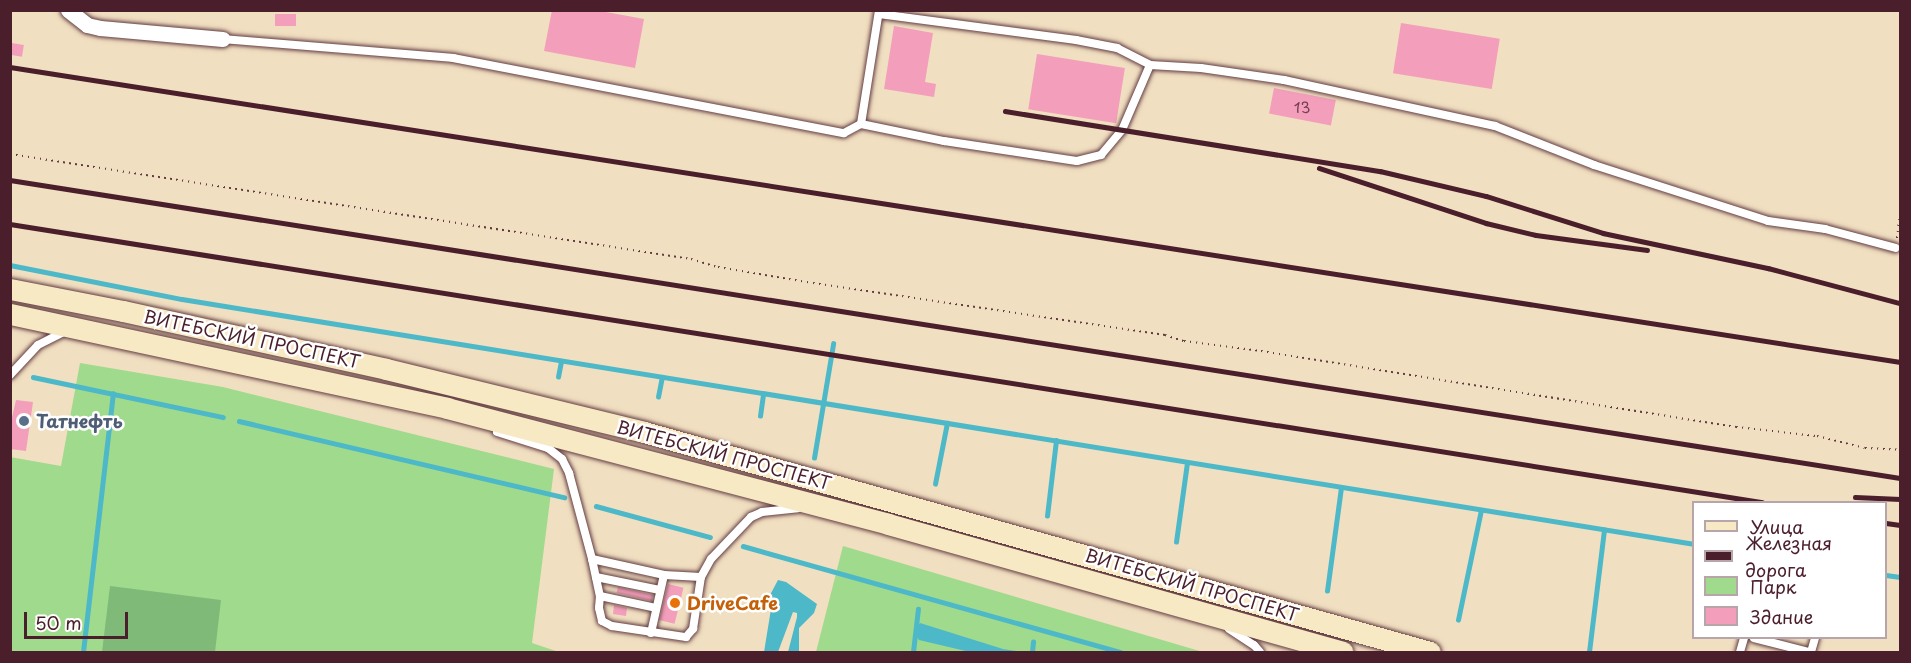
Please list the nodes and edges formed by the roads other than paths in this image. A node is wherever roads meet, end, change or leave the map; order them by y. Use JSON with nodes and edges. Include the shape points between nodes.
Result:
{"nodes":[{"id":1,"x":68,"y":10,"type":"edge"},
{"id":2,"x":879,"y":12,"type":"edge"},
{"id":3,"x":223,"y":39,"type":"joint"},
{"id":4,"x":1150,"y":65,"type":"junction"},
{"id":5,"x":861,"y":124,"type":"junction"},
{"id":6,"x":1896,"y":248,"type":"road end"},
{"id":7,"x":10,"y":289,"type":"edge"},
{"id":8,"x":10,"y":314,"type":"edge"},
{"id":9,"x":78,"y":327,"type":"junction"},
{"id":10,"x":10,"y":375,"type":"edge"},
{"id":11,"x":447,"y":408,"type":"junction"},
{"id":12,"x":820,"y":506,"type":"junction"},
{"id":13,"x":592,"y":559,"type":"junction"},
{"id":14,"x":664,"y":574,"type":"junction"},
{"id":15,"x":596,"y":577,"type":"junction"},
{"id":16,"x":700,"y":578,"type":"junction"},
{"id":17,"x":660,"y":590,"type":"junction"},
{"id":18,"x":600,"y":596,"type":"junction"},
{"id":19,"x":656,"y":608,"type":"junction"},
{"id":20,"x":1204,"y":614,"type":"junction"},
{"id":21,"x":651,"y":633,"type":"junction"},
{"id":22,"x":1758,"y":639,"type":"edge"},
{"id":23,"x":1260,"y":652,"type":"edge"},
{"id":24,"x":1342,"y":652,"type":"edge"},
{"id":25,"x":1430,"y":652,"type":"edge"},
{"id":26,"x":1810,"y":652,"type":"edge"}],
"edges":[{"from":1,"to":3,"type":"street","via":[[87,25],[100,28]]},
{"from":2,"to":4,"type":"lane","via":[[1117,48]]},
{"from":2,"to":5,"type":"lane"},
{"from":3,"to":5,"type":"lane","via":[[453,58],[844,133]]},
{"from":4,"to":5,"type":"lane","via":[[1122,130],[1101,155],[1077,161]]},
{"from":4,"to":6,"type":"lane","via":[[1284,80],[1496,126],[1594,165],[1768,221],[1825,229]]},
{"from":7,"to":25,"type":"main road","name":"ВИТЕБСКИЙ ПРОСПЕКТ","via":[[386,369],[644,432]]},
{"from":8,"to":9,"type":"main road","name":"ВИТЕБСКИЙ ПРОСПЕКТ"},
{"from":9,"to":10,"type":"lane","via":[[38,345]]},
{"from":9,"to":11,"type":"main road","name":"ВИТЕБСКИЙ ПРОСПЕКТ"},
{"from":11,"to":12,"type":"main road","name":"ВИТЕБСКИЙ ПРОСПЕКТ"},
{"from":11,"to":13,"type":"lane","via":[[495,431],[548,448],[562,459]]},
{"from":12,"to":16,"type":"lane","via":[[762,512],[751,517],[711,559]]},
{"from":12,"to":20,"type":"main road","name":"ВИТЕБСКИЙ ПРОСПЕКТ"},
{"from":13,"to":14,"type":"lane"},
{"from":13,"to":15,"type":"lane"},
{"from":14,"to":16,"type":"lane"},
{"from":14,"to":17,"type":"lane"},
{"from":15,"to":17,"type":"lane"},
{"from":15,"to":18,"type":"lane"},
{"from":16,"to":21,"type":"lane","via":[[693,629],[686,637]]},
{"from":17,"to":19,"type":"lane"},
{"from":18,"to":19,"type":"lane"},
{"from":18,"to":21,"type":"lane","via":[[602,621]]},
{"from":19,"to":21,"type":"lane"},
{"from":20,"to":23,"type":"lane"},
{"from":20,"to":24,"type":"main road","name":"ВИТЕБСКИЙ ПРОСПЕКТ"},
{"from":22,"to":26,"type":"lane"}]}
